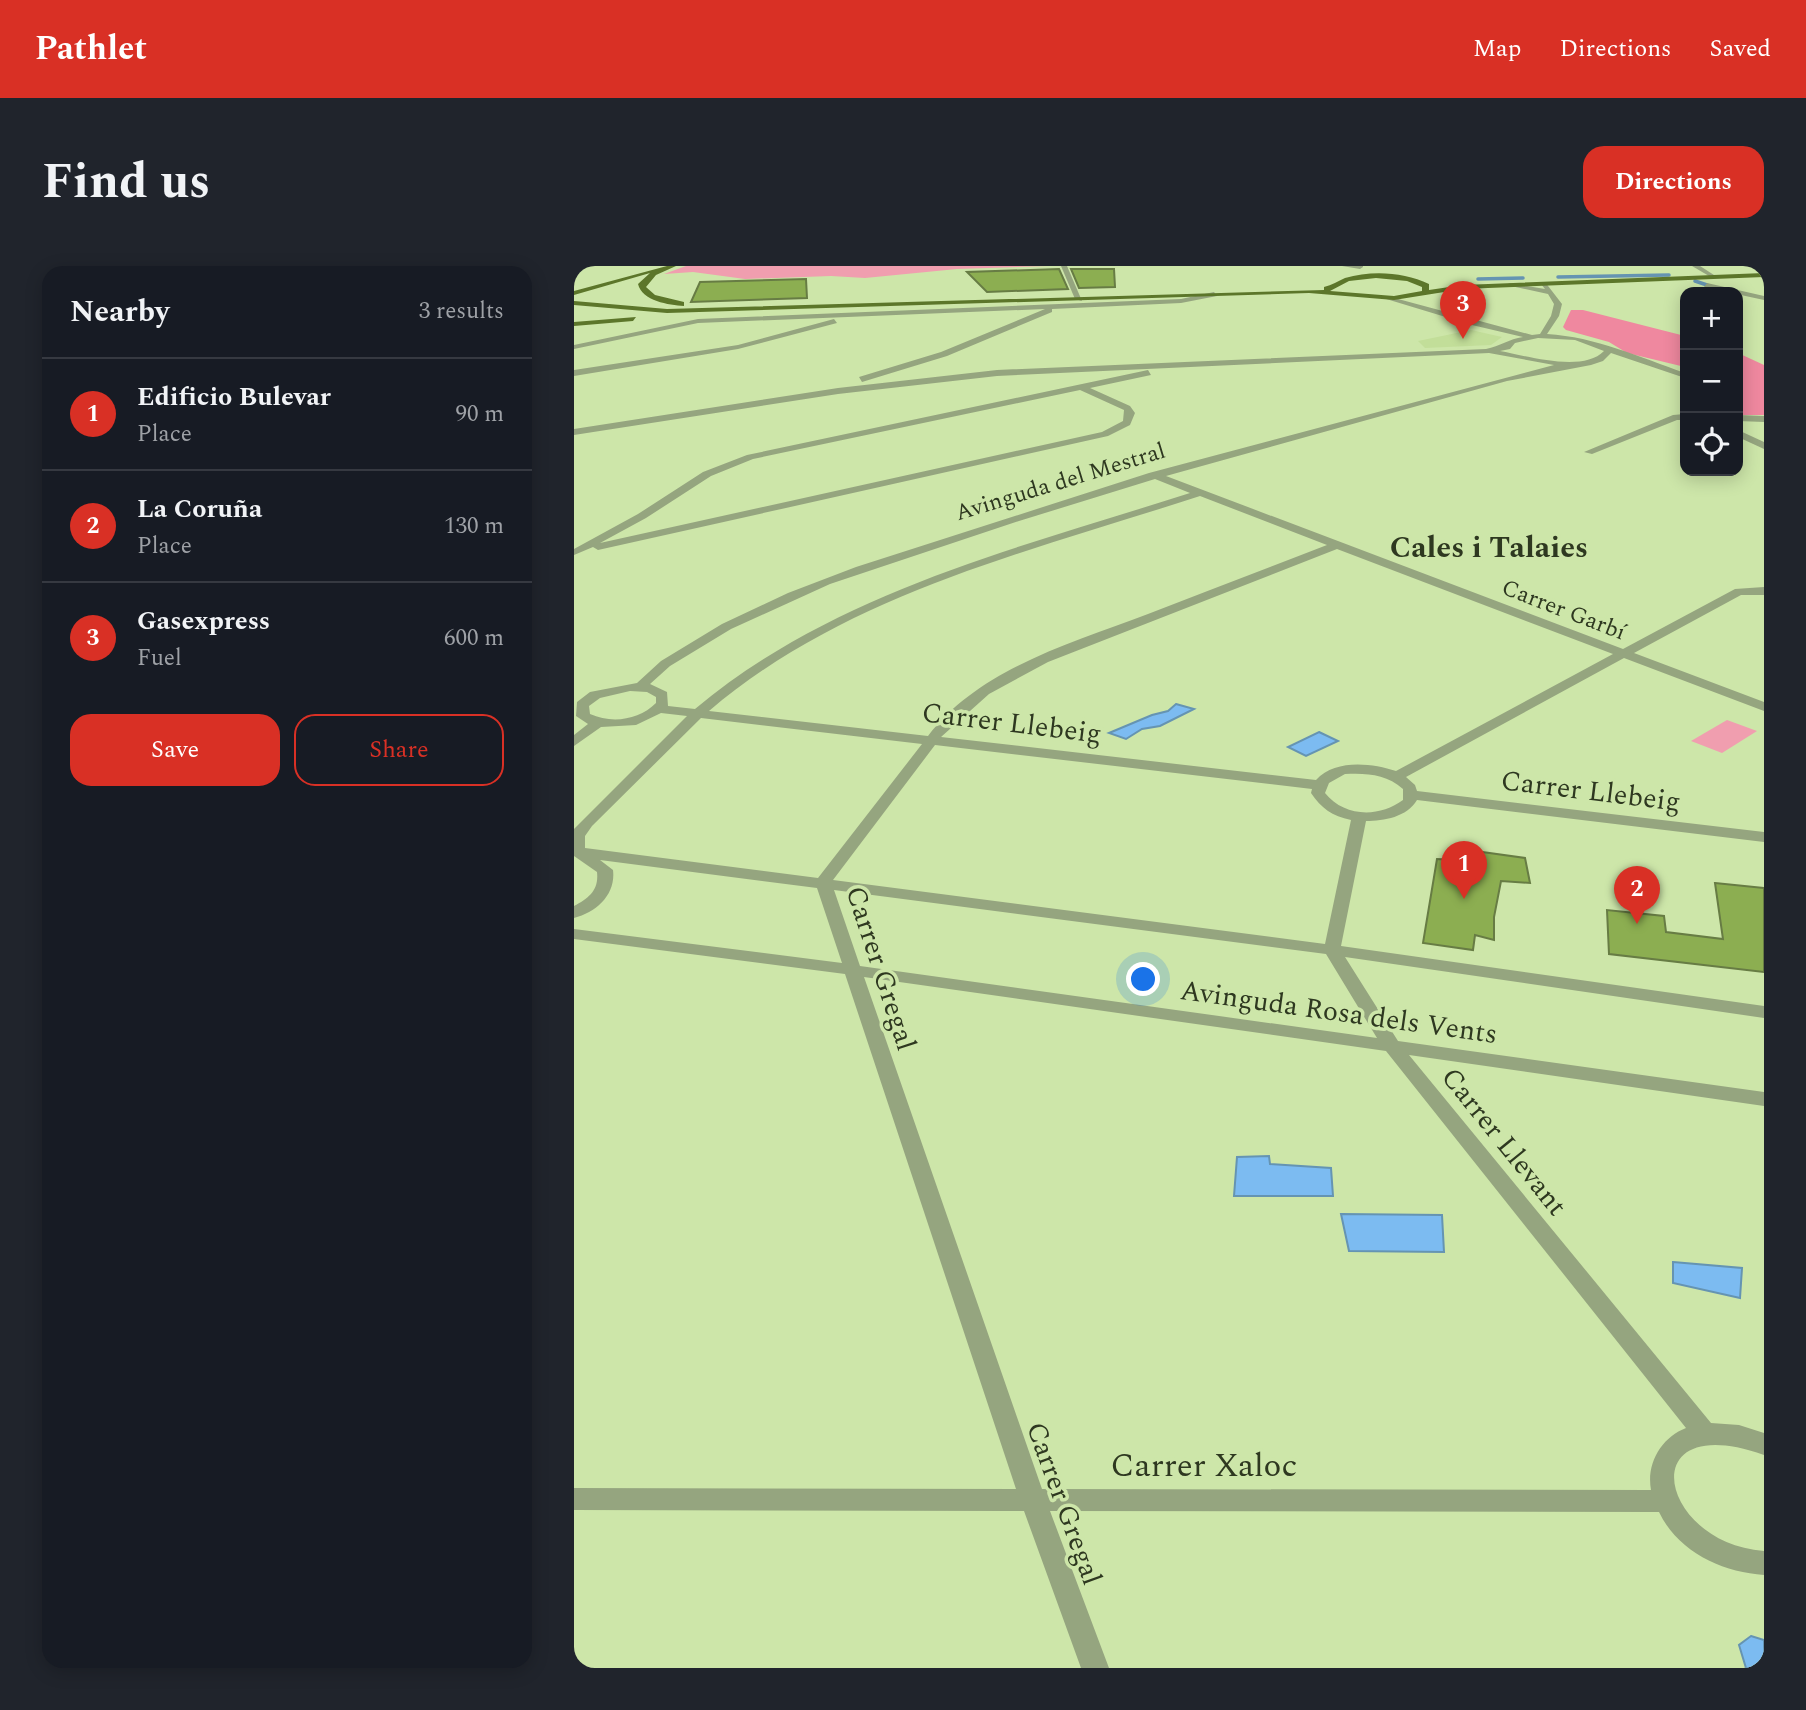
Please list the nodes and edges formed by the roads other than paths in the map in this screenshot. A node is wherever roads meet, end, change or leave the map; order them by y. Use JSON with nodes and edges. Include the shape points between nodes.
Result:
{"nodes":[{"id":1,"x":653,"y":266,"type":"edge"},
{"id":2,"x":667,"y":266,"type":"edge"},
{"id":3,"x":673,"y":266,"type":"edge"},
{"id":4,"x":1064,"y":266,"type":"edge"},
{"id":5,"x":1345,"y":266,"type":"edge"},
{"id":6,"x":1378,"y":266,"type":"edge"},
{"id":7,"x":1695,"y":266,"type":"edge"},
{"id":8,"x":1360,"y":267,"type":"edge"},
{"id":9,"x":1764,"y":274,"type":"edge"},
{"id":10,"x":1711,"y":275,"type":"junction"},
{"id":11,"x":1362,"y":277,"type":"junction"},
{"id":12,"x":1398,"y":278,"type":"junction"},
{"id":13,"x":1420,"y":283,"type":"junction"},
{"id":14,"x":1545,"y":284,"type":"junction"},
{"id":15,"x":1510,"y":285,"type":"junction"},
{"id":16,"x":1707,"y":285,"type":"dead end"},
{"id":17,"x":1716,"y":287,"type":"edge"},
{"id":18,"x":1342,"y":289,"type":"junction"},
{"id":19,"x":574,"y":291,"type":"edge"},
{"id":20,"x":1425,"y":291,"type":"junction"},
{"id":21,"x":1552,"y":293,"type":"junction"},
{"id":22,"x":1743,"y":293,"type":"edge"},
{"id":23,"x":1214,"y":294,"type":"junction"},
{"id":24,"x":1387,"y":298,"type":"joint"},
{"id":25,"x":1764,"y":298,"type":"edge"},
{"id":26,"x":1079,"y":299,"type":"junction"},
{"id":27,"x":1414,"y":299,"type":"junction"},
{"id":28,"x":1060,"y":302,"type":"junction"},
{"id":29,"x":575,"y":303,"type":"edge"},
{"id":30,"x":919,"y":303,"type":"junction"},
{"id":31,"x":1012,"y":308,"type":"junction"},
{"id":32,"x":854,"y":315,"type":"junction"},
{"id":33,"x":1031,"y":318,"type":"junction"},
{"id":34,"x":744,"y":319,"type":"junction"},
{"id":35,"x":574,"y":324,"type":"edge"},
{"id":36,"x":1509,"y":333,"type":"junction"},
{"id":37,"x":1541,"y":334,"type":"junction"},
{"id":38,"x":1519,"y":339,"type":"junction"},
{"id":39,"x":757,"y":343,"type":"junction"},
{"id":40,"x":574,"y":347,"type":"edge"},
{"id":41,"x":1507,"y":347,"type":"junction"},
{"id":42,"x":1605,"y":347,"type":"junction"},
{"id":43,"x":1486,"y":351,"type":"junction"},
{"id":44,"x":1514,"y":354,"type":"junction"},
{"id":45,"x":1534,"y":360,"type":"junction"},
{"id":46,"x":1594,"y":361,"type":"junction"},
{"id":47,"x":1199,"y":362,"type":"junction"},
{"id":48,"x":1582,"y":363,"type":"junction"},
{"id":49,"x":1095,"y":366,"type":"junction"},
{"id":50,"x":1118,"y":366,"type":"junction"},
{"id":51,"x":1658,"y":366,"type":"junction"},
{"id":52,"x":905,"y":367,"type":"junction"},
{"id":53,"x":892,"y":371,"type":"junction"},
{"id":54,"x":574,"y":373,"type":"edge"},
{"id":55,"x":1680,"y":374,"type":"edge"},
{"id":56,"x":1518,"y":376,"type":"junction"},
{"id":57,"x":1130,"y":377,"type":"junction"},
{"id":58,"x":932,"y":379,"type":"junction"},
{"id":59,"x":1112,"y":380,"type":"junction"},
{"id":60,"x":905,"y":383,"type":"junction"},
{"id":61,"x":1081,"y":387,"type":"junction"},
{"id":62,"x":838,"y":391,"type":"junction"},
{"id":63,"x":777,"y":400,"type":"junction"},
{"id":64,"x":1680,"y":417,"type":"edge"},
{"id":65,"x":1743,"y":418,"type":"edge"},
{"id":66,"x":1764,"y":419,"type":"edge"},
{"id":67,"x":574,"y":432,"type":"edge"},
{"id":68,"x":1743,"y":436,"type":"edge"},
{"id":69,"x":1764,"y":446,"type":"edge"},
{"id":70,"x":1590,"y":452,"type":"dead end"},
{"id":71,"x":1153,"y":475,"type":"junction"},
{"id":72,"x":1200,"y":493,"type":"junction"},
{"id":73,"x":642,"y":516,"type":"junction"},
{"id":74,"x":664,"y":532,"type":"junction"},
{"id":75,"x":1337,"y":545,"type":"junction"},
{"id":76,"x":575,"y":552,"type":"edge"},
{"id":77,"x":1764,"y":591,"type":"edge"},
{"id":78,"x":1624,"y":654,"type":"junction"},
{"id":79,"x":641,"y":687,"type":"junction"},
{"id":80,"x":580,"y":700,"type":"edge"},
{"id":81,"x":1764,"y":708,"type":"edge"},
{"id":82,"x":659,"y":709,"type":"junction"},
{"id":83,"x":699,"y":713,"type":"junction"},
{"id":84,"x":598,"y":722,"type":"junction"},
{"id":85,"x":932,"y":740,"type":"junction"},
{"id":86,"x":574,"y":742,"type":"edge"},
{"id":87,"x":1396,"y":777,"type":"junction"},
{"id":88,"x":1319,"y":785,"type":"junction"},
{"id":89,"x":1412,"y":795,"type":"junction"},
{"id":90,"x":1359,"y":816,"type":"junction"},
{"id":91,"x":1764,"y":837,"type":"edge"},
{"id":92,"x":577,"y":852,"type":"junction"},
{"id":93,"x":823,"y":883,"type":"junction"},
{"id":94,"x":574,"y":913,"type":"edge"},
{"id":95,"x":574,"y":934,"type":"edge"},
{"id":96,"x":1332,"y":950,"type":"junction"},
{"id":97,"x":852,"y":970,"type":"junction"},
{"id":98,"x":1764,"y":1012,"type":"edge"},
{"id":99,"x":1392,"y":1047,"type":"junction"},
{"id":100,"x":1764,"y":1099,"type":"edge"},
{"id":101,"x":1705,"y":1433,"type":"junction"},
{"id":102,"x":1764,"y":1444,"type":"edge"},
{"id":103,"x":1032,"y":1498,"type":"junction"},
{"id":104,"x":574,"y":1499,"type":"edge"},
{"id":105,"x":1665,"y":1501,"type":"junction"},
{"id":106,"x":1764,"y":1563,"type":"edge"},
{"id":107,"x":1095,"y":1668,"type":"edge"}],
"edges":[{"from":1,"to":19,"type":"main road"},
{"from":2,"to":19,"type":"main road"},
{"from":3,"to":30,"type":"main road","via":[[646,279],[642,288],[662,300],[714,306]]},
{"from":4,"to":26,"type":"street"},
{"from":5,"to":8,"type":"street"},
{"from":6,"to":12,"type":"main road"},
{"from":7,"to":10,"type":"street"},
{"from":8,"to":11,"type":"main road","via":[[1365,274]]},
{"from":9,"to":10,"type":"main road"},
{"from":9,"to":14,"type":"main road"},
{"from":10,"to":13,"type":"main road"},
{"from":11,"to":12,"type":"main road"},
{"from":11,"to":18,"type":"main road","via":[[1346,280]]},
{"from":12,"to":13,"type":"main road"},
{"from":13,"to":20,"type":"main road"},
{"from":14,"to":15,"type":"main road"},
{"from":14,"to":21,"type":"street"},
{"from":15,"to":20,"type":"main road"},
{"from":15,"to":21,"type":"street"},
{"from":16,"to":17,"type":"street"},
{"from":18,"to":23,"type":"main road"},
{"from":18,"to":24,"type":"main road"},
{"from":20,"to":27,"type":"main road"},
{"from":21,"to":37,"type":"street","via":[[1558,304],[1555,316]]},
{"from":22,"to":25,"type":"street"},
{"from":23,"to":26,"type":"main road"},
{"from":23,"to":28,"type":"street","via":[[1181,301]]},
{"from":24,"to":27,"type":"street"},
{"from":26,"to":28,"type":"main road"},
{"from":27,"to":36,"type":"street","via":[[1470,324]]},
{"from":28,"to":30,"type":"main road"},
{"from":28,"to":31,"type":"street"},
{"from":28,"to":33,"type":"street"},
{"from":28,"to":35,"type":"main road"},
{"from":29,"to":30,"type":"main road","via":[[667,311]]},
{"from":31,"to":32,"type":"street"},
{"from":31,"to":33,"type":"street"},
{"from":32,"to":34,"type":"street"},
{"from":32,"to":39,"type":"street"},
{"from":33,"to":52,"type":"street"},
{"from":34,"to":39,"type":"street","via":[[770,323],[780,330]]},
{"from":34,"to":40,"type":"street","via":[[687,322]]},
{"from":36,"to":37,"type":"street"},
{"from":36,"to":38,"type":"street"},
{"from":37,"to":38,"type":"street"},
{"from":37,"to":42,"type":"street"},
{"from":38,"to":41,"type":"street"},
{"from":39,"to":54,"type":"street"},
{"from":41,"to":43,"type":"street"},
{"from":41,"to":44,"type":"street"},
{"from":42,"to":46,"type":"street","via":[[1607,355]]},
{"from":42,"to":51,"type":"street"},
{"from":43,"to":44,"type":"street"},
{"from":43,"to":47,"type":"street"},
{"from":44,"to":45,"type":"street"},
{"from":45,"to":48,"type":"street"},
{"from":45,"to":56,"type":"street","name":"Avinguda del Mestral"},
{"from":46,"to":48,"type":"street"},
{"from":46,"to":51,"type":"street"},
{"from":47,"to":50,"type":"street"},
{"from":47,"to":57,"type":"street"},
{"from":48,"to":56,"type":"street","name":"Avinguda del Mestral"},
{"from":49,"to":50,"type":"street"},
{"from":49,"to":58,"type":"street"},
{"from":49,"to":59,"type":"street","via":[[1116,375]]},
{"from":50,"to":57,"type":"street"},
{"from":51,"to":55,"type":"street"},
{"from":52,"to":53,"type":"street"},
{"from":52,"to":58,"type":"street","via":[[910,374]]},
{"from":53,"to":60,"type":"street","via":[[891,377]]},
{"from":53,"to":62,"type":"street"},
{"from":53,"to":63,"type":"street"},
{"from":56,"to":71,"type":"street","name":"Avinguda del Mestral"},
{"from":57,"to":59,"type":"street"},
{"from":58,"to":60,"type":"street"},
{"from":59,"to":61,"type":"street"},
{"from":60,"to":62,"type":"street"},
{"from":61,"to":73,"type":"street","via":[[750,457],[708,474]]},
{"from":61,"to":74,"type":"street","via":[[1127,408],[1126,423],[1105,434]]},
{"from":62,"to":63,"type":"street"},
{"from":63,"to":67,"type":"street"},
{"from":64,"to":70,"type":"street"},
{"from":65,"to":66,"type":"street"},
{"from":68,"to":69,"type":"street"},
{"from":71,"to":72,"type":"street","name":"Carrer Garbí"},
{"from":71,"to":79,"type":"street","name":"Avinguda del Mestral","via":[[801,590],[707,638],[654,672]]},
{"from":72,"to":75,"type":"street","name":"Carrer Garbí"},
{"from":72,"to":83,"type":"street","name":"Avinguda del Mestral","via":[[948,576],[855,612],[789,647]]},
{"from":73,"to":74,"type":"street","via":[[636,524],[639,528]]},
{"from":73,"to":76,"type":"street"},
{"from":74,"to":76,"type":"street"},
{"from":75,"to":78,"type":"street","name":"Carrer Garbí"},
{"from":75,"to":85,"type":"street","name":"Carrer Gregal","via":[[1021,668],[969,702]]},
{"from":77,"to":78,"type":"street","via":[[1739,591]]},
{"from":78,"to":81,"type":"street","name":"Carrer Garbí"},
{"from":78,"to":87,"type":"street"},
{"from":79,"to":80,"type":"street","via":[[617,688]]},
{"from":79,"to":82,"type":"street","via":[[662,695]]},
{"from":80,"to":84,"type":"street","via":[[583,716]]},
{"from":82,"to":83,"type":"street","name":"Carrer Llebeig"},
{"from":82,"to":84,"type":"street","via":[[632,721]]},
{"from":83,"to":85,"type":"street","name":"Carrer Llebeig"},
{"from":83,"to":92,"type":"street","name":"Avinguda del Mestral","via":[[587,823],[577,835]]},
{"from":84,"to":86,"type":"street"},
{"from":85,"to":88,"type":"street","name":"Carrer Llebeig"},
{"from":85,"to":93,"type":"street","name":"Carrer Gregal"},
{"from":87,"to":88,"type":"street","via":[[1371,770],[1344,771]]},
{"from":87,"to":89,"type":"street"},
{"from":88,"to":90,"type":"street","via":[[1318,793],[1331,808]]},
{"from":89,"to":90,"type":"street","via":[[1396,812]]},
{"from":89,"to":91,"type":"street","name":"Carrer Llebeig"},
{"from":90,"to":96,"type":"street"},
{"from":92,"to":93,"type":"street","name":"Avinguda Rosa dels Vents"},
{"from":92,"to":94,"type":"street","via":[[605,870],[608,882],[595,901]]},
{"from":93,"to":96,"type":"street","name":"Avinguda Rosa dels Vents"},
{"from":93,"to":97,"type":"street","name":"Carrer Gregal"},
{"from":95,"to":97,"type":"street","name":"Avinguda Rosa dels Vents"},
{"from":96,"to":98,"type":"street","name":"Avinguda Rosa dels Vents"},
{"from":96,"to":99,"type":"street","name":"Carrer Llevant"},
{"from":97,"to":99,"type":"street","name":"Avinguda Rosa dels Vents"},
{"from":97,"to":103,"type":"street","name":"Carrer Gregal"},
{"from":99,"to":100,"type":"street","name":"Avinguda Rosa dels Vents"},
{"from":99,"to":101,"type":"street","name":"Carrer Llevant"},
{"from":101,"to":102,"type":"street","via":[[1728,1432]]},
{"from":101,"to":105,"type":"street","via":[[1686,1438],[1663,1464]]},
{"from":103,"to":104,"type":"street","name":"Carrer Xaloc"},
{"from":103,"to":105,"type":"street","name":"Carrer Xaloc"},
{"from":103,"to":107,"type":"street","name":"Carrer Gregal"},
{"from":105,"to":106,"type":"street","via":[[1676,1520],[1715,1552],[1739,1561]]}]}
